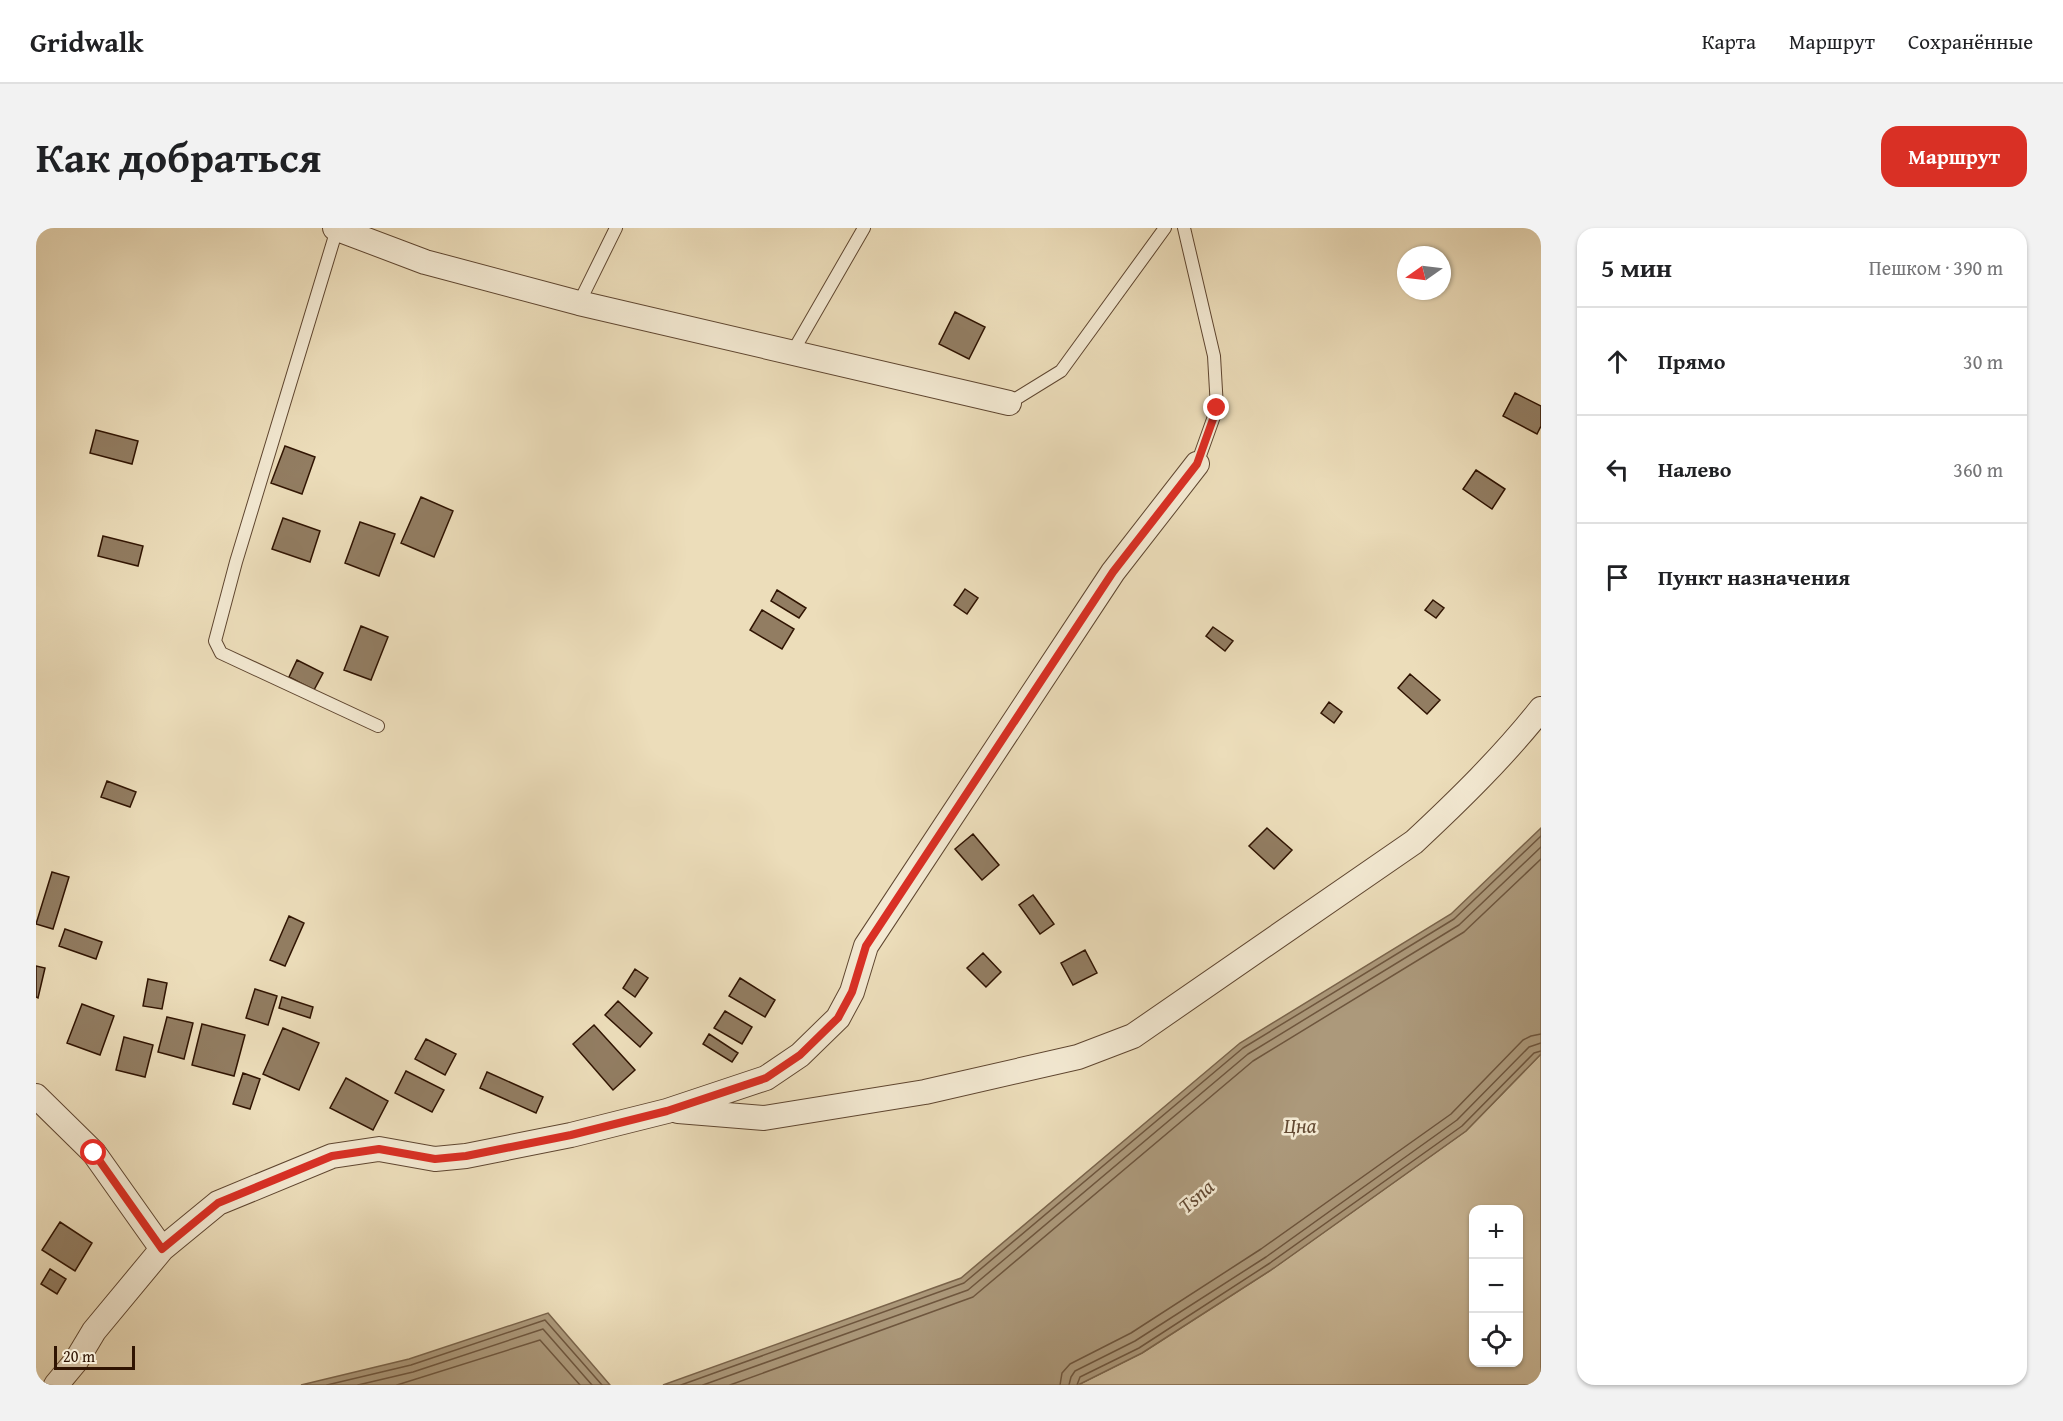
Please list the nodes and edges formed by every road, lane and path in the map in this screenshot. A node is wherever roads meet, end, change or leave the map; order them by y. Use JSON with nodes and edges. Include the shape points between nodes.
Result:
{"nodes":[{"id":1,"x":336,"y":228,"type":"edge"},
{"id":2,"x":616,"y":228,"type":"edge"},
{"id":3,"x":864,"y":228,"type":"edge"},
{"id":4,"x":1165,"y":228,"type":"edge"},
{"id":5,"x":1184,"y":228,"type":"edge"},
{"id":6,"x":579,"y":303,"type":"junction"},
{"id":7,"x":792,"y":353,"type":"junction"},
{"id":8,"x":1009,"y":403,"type":"joint"},
{"id":9,"x":1197,"y":464,"type":"joint"},
{"id":10,"x":1541,"y":709,"type":"edge"},
{"id":11,"x":378,"y":726,"type":"dead end"},
{"id":12,"x":36,"y":1096,"type":"edge"},
{"id":13,"x":667,"y":1111,"type":"junction"},
{"id":14,"x":162,"y":1249,"type":"junction"},
{"id":15,"x":56,"y":1385,"type":"edge"}],
"edges":[{"from":1,"to":6,"type":"street","via":[[425,262]]},
{"from":1,"to":11,"type":"lane","via":[[215,641],[222,653]]},
{"from":2,"to":6,"type":"lane"},
{"from":3,"to":7,"type":"lane"},
{"from":4,"to":8,"type":"lane","via":[[1061,371]]},
{"from":5,"to":9,"type":"lane","via":[[1215,366],[1217,408]]},
{"from":6,"to":7,"type":"street"},
{"from":7,"to":8,"type":"street"},
{"from":9,"to":13,"type":"street","via":[[1113,572],[866,946],[852,992],[838,1018],[800,1055],[766,1078]]},
{"from":10,"to":13,"type":"street","via":[[1449,810],[1414,842],[1133,1036],[1078,1057],[913,1094],[764,1118]]},
{"from":12,"to":14,"type":"street","via":[[94,1153]]},
{"from":13,"to":14,"type":"street","via":[[466,1156],[435,1159],[379,1149],[332,1156],[218,1203]]},
{"from":14,"to":15,"type":"street"}]}
